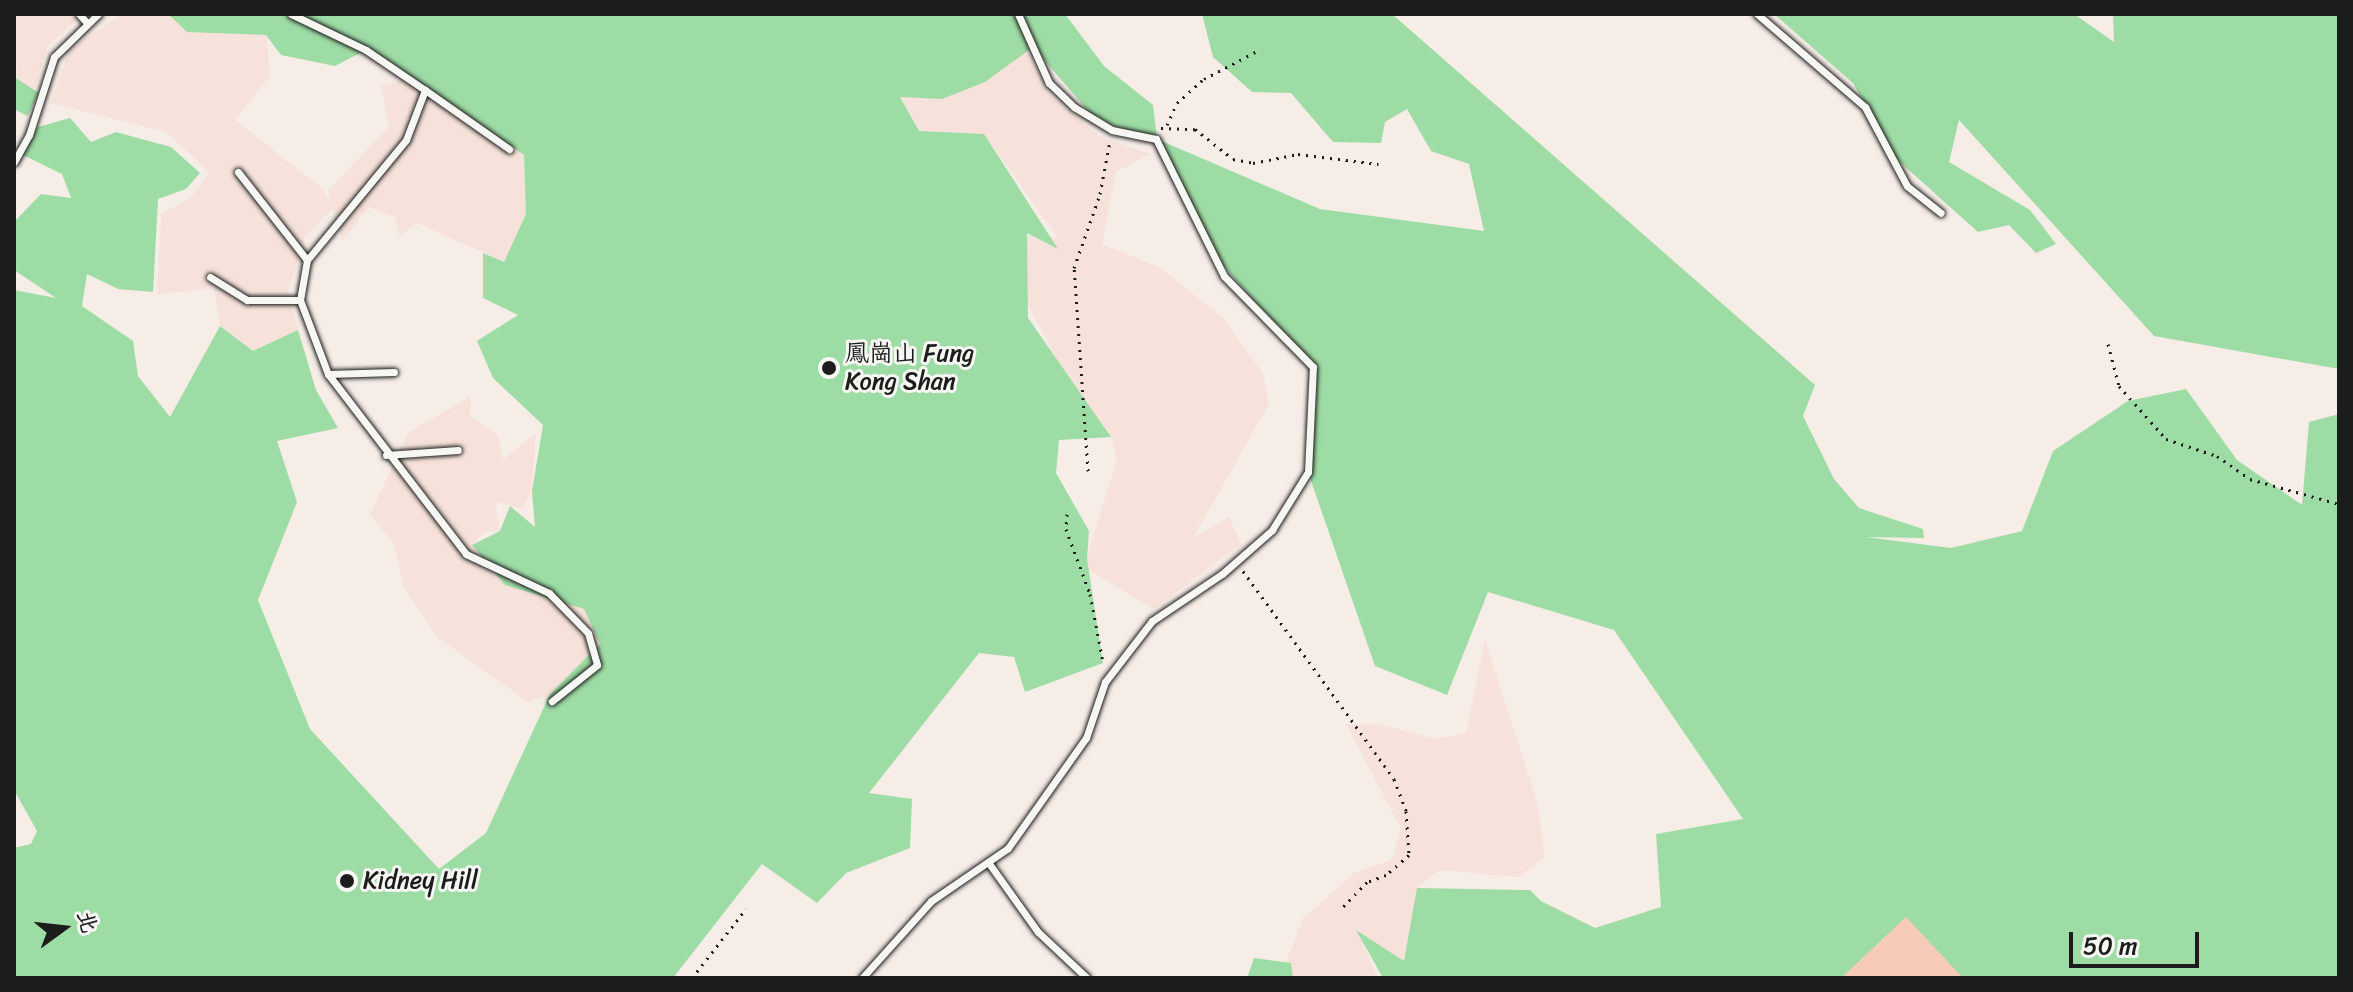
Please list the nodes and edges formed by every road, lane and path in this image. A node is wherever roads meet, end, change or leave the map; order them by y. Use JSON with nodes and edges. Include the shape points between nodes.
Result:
{"nodes":[{"id":1,"x":79,"y":14,"type":"edge"},
{"id":2,"x":98,"y":14,"type":"edge"},
{"id":3,"x":291,"y":14,"type":"edge"},
{"id":4,"x":1018,"y":14,"type":"edge"},
{"id":5,"x":1757,"y":14,"type":"edge"},
{"id":6,"x":88,"y":24,"type":"junction"},
{"id":7,"x":1261,"y":49,"type":"dead end"},
{"id":8,"x":425,"y":90,"type":"junction"},
{"id":9,"x":1167,"y":125,"type":"junction"},
{"id":10,"x":1112,"y":130,"type":"junction"},
{"id":11,"x":1156,"y":139,"type":"junction"},
{"id":12,"x":509,"y":149,"type":"dead end"},
{"id":13,"x":14,"y":162,"type":"edge"},
{"id":14,"x":1378,"y":164,"type":"dead end"},
{"id":15,"x":238,"y":172,"type":"dead end"},
{"id":16,"x":1941,"y":213,"type":"dead end"},
{"id":17,"x":307,"y":260,"type":"junction"},
{"id":18,"x":210,"y":277,"type":"dead end"},
{"id":19,"x":300,"y":300,"type":"junction"},
{"id":20,"x":2108,"y":344,"type":"dead end"},
{"id":21,"x":394,"y":372,"type":"dead end"},
{"id":22,"x":328,"y":374,"type":"junction"},
{"id":23,"x":458,"y":450,"type":"dead end"},
{"id":24,"x":386,"y":455,"type":"junction"},
{"id":25,"x":1088,"y":471,"type":"dead end"},
{"id":26,"x":2339,"y":504,"type":"edge"},
{"id":27,"x":1067,"y":514,"type":"dead end"},
{"id":28,"x":1236,"y":561,"type":"junction"},
{"id":29,"x":1105,"y":682,"type":"junction"},
{"id":30,"x":552,"y":701,"type":"dead end"},
{"id":31,"x":988,"y":862,"type":"junction"},
{"id":32,"x":746,"y":909,"type":"dead end"},
{"id":33,"x":1340,"y":910,"type":"dead end"},
{"id":34,"x":692,"y":978,"type":"edge"},
{"id":35,"x":862,"y":978,"type":"edge"},
{"id":36,"x":1087,"y":978,"type":"edge"}],
"edges":[{"from":1,"to":6,"type":"lane"},
{"from":2,"to":6,"type":"lane"},
{"from":3,"to":8,"type":"lane","via":[[366,50]]},
{"from":4,"to":10,"type":"lane","via":[[1049,83],[1074,107]]},
{"from":5,"to":16,"type":"lane","via":[[1865,107],[1907,186]]},
{"from":6,"to":13,"type":"lane","via":[[54,57],[29,135]]},
{"from":7,"to":9,"type":"path","via":[[1204,79],[1177,103]]},
{"from":8,"to":12,"type":"lane"},
{"from":8,"to":17,"type":"lane","via":[[406,140]]},
{"from":9,"to":11,"type":"path"},
{"from":9,"to":14,"type":"path","via":[[1195,129],[1233,159],[1253,163],[1298,154]]},
{"from":10,"to":11,"type":"lane"},
{"from":10,"to":25,"type":"path","via":[[1100,194],[1074,268]]},
{"from":11,"to":28,"type":"lane","via":[[1224,276],[1313,367],[1308,472],[1272,530]]},
{"from":15,"to":17,"type":"lane"},
{"from":17,"to":19,"type":"lane"},
{"from":18,"to":19,"type":"lane","via":[[247,300]]},
{"from":19,"to":22,"type":"lane"},
{"from":20,"to":26,"type":"path","via":[[2119,386],[2166,439],[2217,456],[2250,479]]},
{"from":21,"to":22,"type":"lane"},
{"from":22,"to":24,"type":"lane"},
{"from":23,"to":24,"type":"lane"},
{"from":24,"to":30,"type":"lane","via":[[466,554],[549,593],[588,633],[597,665]]},
{"from":27,"to":29,"type":"path","via":[[1066,529],[1097,625]]},
{"from":28,"to":29,"type":"lane","via":[[1152,621]]},
{"from":28,"to":33,"type":"path","via":[[1394,779],[1406,811],[1409,855],[1386,875],[1367,882]]},
{"from":29,"to":31,"type":"lane","via":[[1086,738],[1008,848]]},
{"from":31,"to":35,"type":"lane","via":[[931,901]]},
{"from":31,"to":36,"type":"lane","via":[[1038,932]]},
{"from":32,"to":34,"type":"path"}]}
